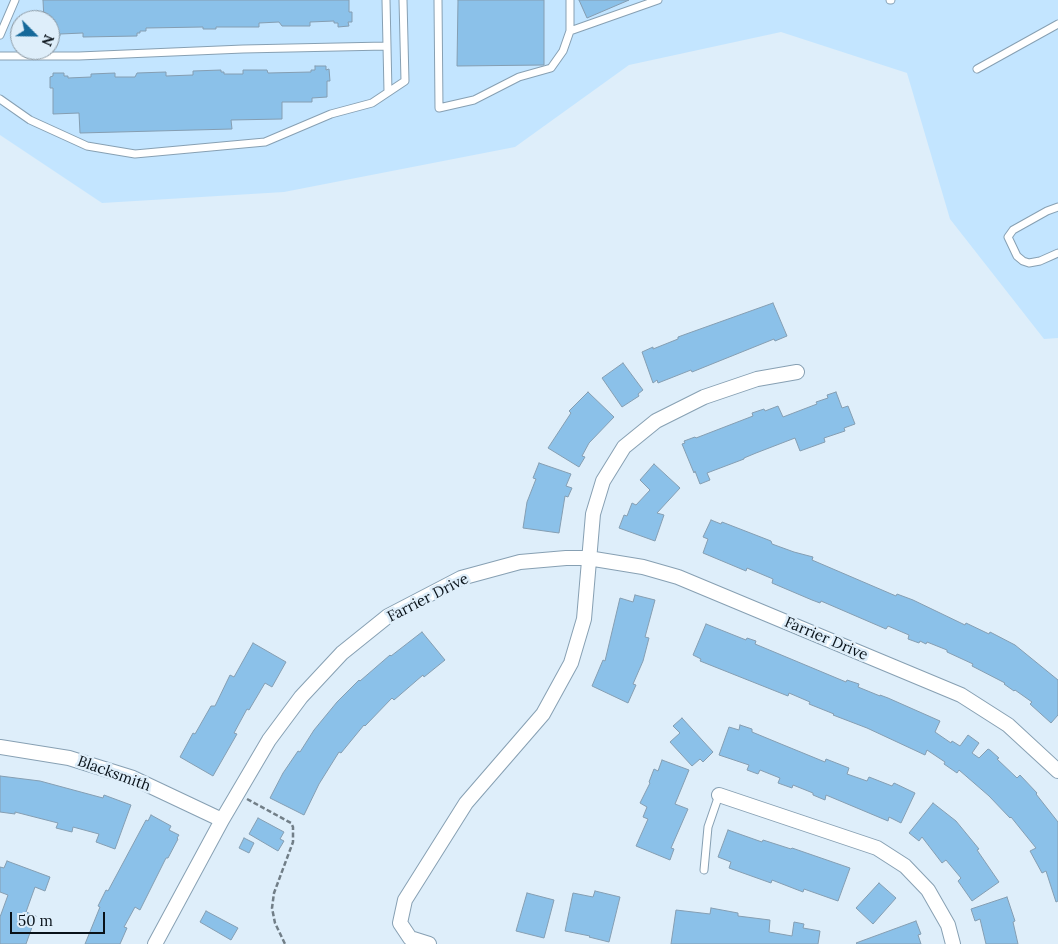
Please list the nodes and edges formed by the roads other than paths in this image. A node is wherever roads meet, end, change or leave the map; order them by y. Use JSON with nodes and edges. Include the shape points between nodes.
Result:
{"nodes":[{"id":1,"x":15,"y":0,"type":"edge"},
{"id":2,"x":386,"y":0,"type":"edge"},
{"id":3,"x":404,"y":0,"type":"edge"},
{"id":4,"x":438,"y":0,"type":"edge"},
{"id":5,"x":570,"y":0,"type":"edge"},
{"id":6,"x":658,"y":0,"type":"edge"},
{"id":7,"x":1058,"y":24,"type":"edge"},
{"id":8,"x":570,"y":31,"type":"junction"},
{"id":9,"x":0,"y":35,"type":"edge"},
{"id":10,"x":386,"y":46,"type":"junction"},
{"id":11,"x":0,"y":56,"type":"edge"},
{"id":12,"x":977,"y":69,"type":"dead end"},
{"id":13,"x":388,"y":92,"type":"junction"},
{"id":14,"x":0,"y":99,"type":"edge"},
{"id":15,"x":1058,"y":207,"type":"edge"},
{"id":16,"x":1058,"y":253,"type":"edge"},
{"id":17,"x":797,"y":372,"type":"dead end"},
{"id":18,"x":588,"y":558,"type":"junction"},
{"id":19,"x":0,"y":747,"type":"edge"},
{"id":20,"x":1058,"y":771,"type":"edge"},
{"id":21,"x":719,"y":795,"type":"joint"},
{"id":22,"x":222,"y":820,"type":"junction"},
{"id":23,"x":704,"y":870,"type":"dead end"},
{"id":24,"x":155,"y":944,"type":"edge"},
{"id":25,"x":429,"y":944,"type":"edge"},
{"id":26,"x":953,"y":944,"type":"edge"}],
"edges":[{"from":1,"to":9,"type":"lane"},
{"from":2,"to":10,"type":"lane"},
{"from":3,"to":13,"type":"lane","via":[[405,81]]},
{"from":4,"to":8,"type":"lane","via":[[439,108],[474,100],[520,76],[551,68],[563,51]]},
{"from":5,"to":8,"type":"lane"},
{"from":6,"to":8,"type":"lane"},
{"from":7,"to":12,"type":"lane"},
{"from":10,"to":11,"type":"lane"},
{"from":10,"to":13,"type":"lane"},
{"from":13,"to":14,"type":"lane","via":[[372,103],[331,114],[265,142],[135,154],[87,146],[30,120]]},
{"from":15,"to":16,"type":"lane","via":[[1013,230],[1008,237],[1023,261],[1040,261]]},
{"from":17,"to":18,"type":"street","via":[[758,379],[704,397],[656,421],[624,448],[603,481],[593,514]]},
{"from":18,"to":20,"type":"street","name":"Farrier Drive","via":[[643,567],[678,577],[961,695],[1008,725]]},
{"from":18,"to":22,"type":"street","name":"Farrier Drive","via":[[520,562],[461,578],[388,616],[342,654],[301,697],[269,740]]},
{"from":18,"to":25,"type":"street","via":[[584,619],[571,663],[543,714],[466,803],[405,900],[400,923],[410,938]]},
{"from":19,"to":22,"type":"street","name":"Blacksmith","via":[[69,758],[133,778]]},
{"from":21,"to":23,"type":"lane","via":[[708,827]]},
{"from":21,"to":26,"type":"street","via":[[877,848],[905,866],[928,890],[948,925]]},
{"from":22,"to":24,"type":"street","name":"Farrier Drive"}]}
